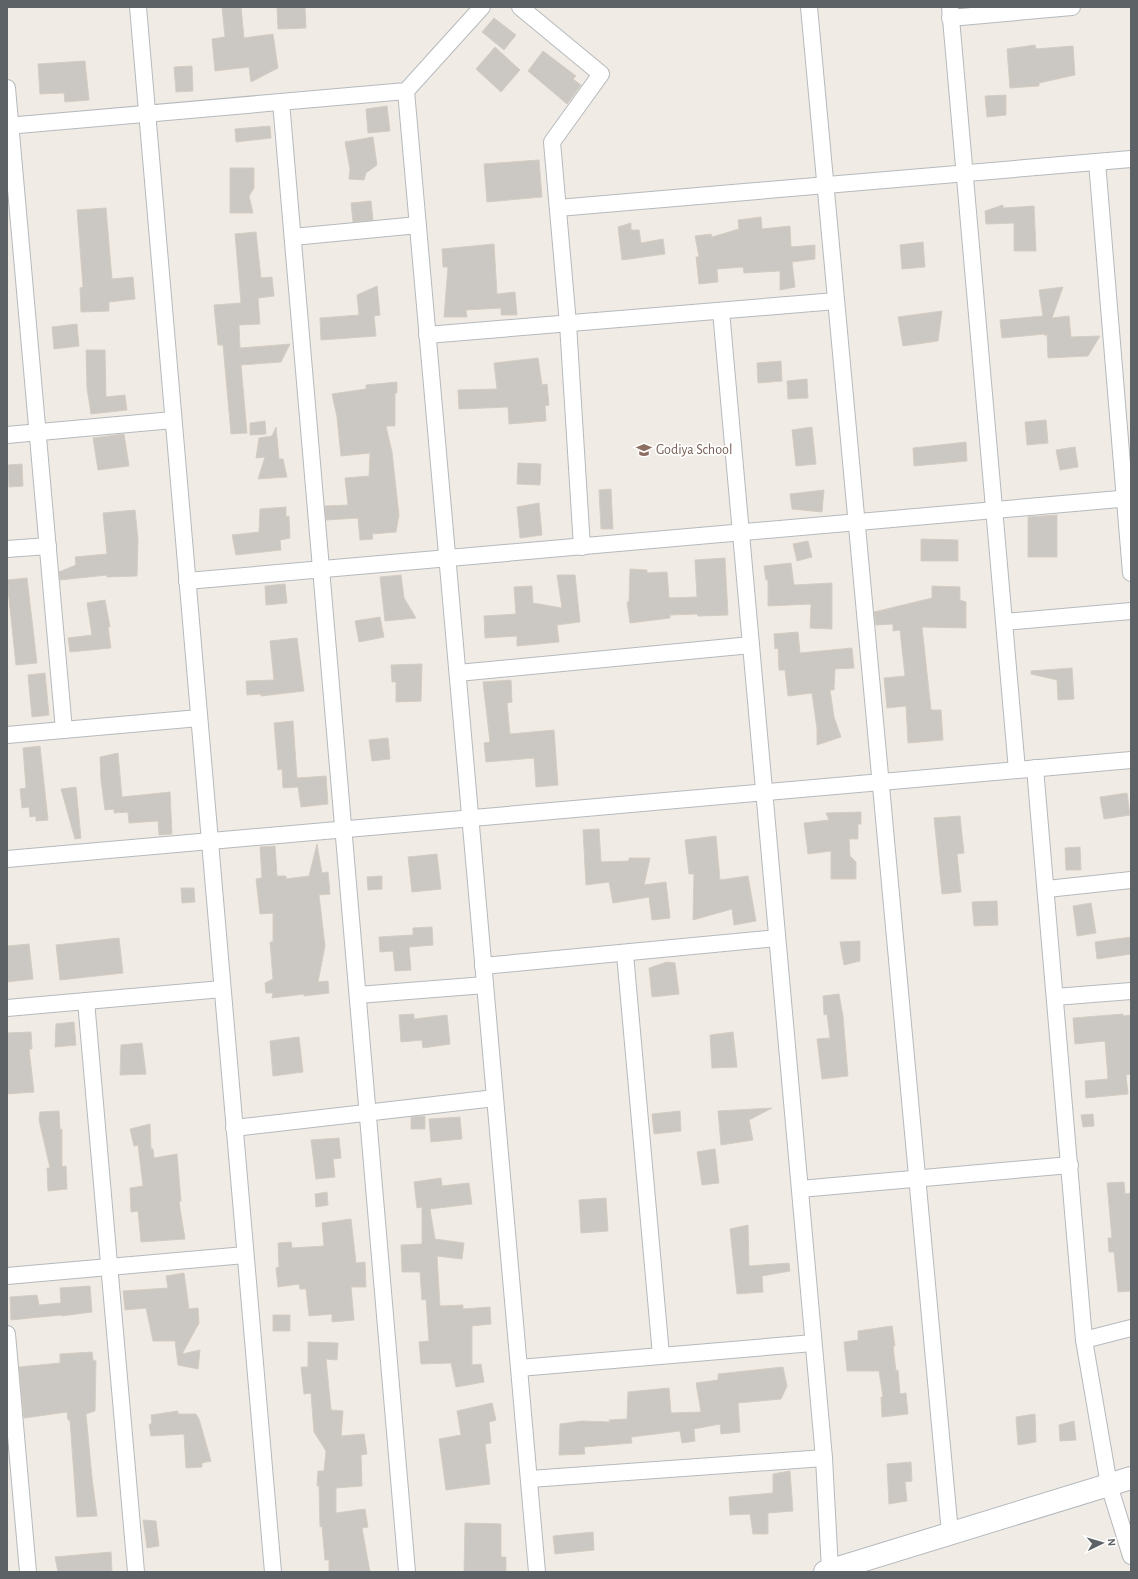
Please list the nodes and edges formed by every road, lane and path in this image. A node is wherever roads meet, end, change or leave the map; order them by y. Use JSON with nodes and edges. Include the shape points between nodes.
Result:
{"nodes":[{"id":1,"x":138,"y":7,"type":"edge"},
{"id":2,"x":482,"y":7,"type":"edge"},
{"id":3,"x":520,"y":7,"type":"edge"},
{"id":4,"x":809,"y":7,"type":"edge"},
{"id":5,"x":1072,"y":7,"type":"edge"},
{"id":6,"x":950,"y":12,"type":"edge"},
{"id":7,"x":7,"y":88,"type":"edge"},
{"id":8,"x":406,"y":91,"type":"junction"},
{"id":9,"x":281,"y":102,"type":"junction"},
{"id":10,"x":147,"y":114,"type":"junction"},
{"id":11,"x":9,"y":126,"type":"edge"},
{"id":12,"x":1131,"y":159,"type":"edge"},
{"id":13,"x":1097,"y":162,"type":"junction"},
{"id":14,"x":964,"y":173,"type":"junction"},
{"id":15,"x":826,"y":185,"type":"junction"},
{"id":16,"x":558,"y":208,"type":"junction"},
{"id":17,"x":418,"y":225,"type":"junction"},
{"id":18,"x":293,"y":237,"type":"junction"},
{"id":19,"x":836,"y":302,"type":"junction"},
{"id":20,"x":721,"y":311,"type":"junction"},
{"id":21,"x":568,"y":324,"type":"junction"},
{"id":22,"x":428,"y":335,"type":"junction"},
{"id":23,"x":174,"y":420,"type":"junction"},
{"id":24,"x":37,"y":432,"type":"junction"},
{"id":25,"x":7,"y":435,"type":"edge"},
{"id":26,"x":1128,"y":498,"type":"edge"},
{"id":27,"x":994,"y":510,"type":"junction"},
{"id":28,"x":856,"y":522,"type":"junction"},
{"id":29,"x":741,"y":533,"type":"junction"},
{"id":30,"x":48,"y":546,"type":"junction"},
{"id":31,"x":582,"y":546,"type":"junction"},
{"id":32,"x":7,"y":549,"type":"edge"},
{"id":33,"x":447,"y":558,"type":"junction"},
{"id":34,"x":321,"y":570,"type":"junction"},
{"id":35,"x":1131,"y":573,"type":"edge"},
{"id":36,"x":187,"y":581,"type":"junction"},
{"id":37,"x":1131,"y":611,"type":"edge"},
{"id":38,"x":1004,"y":622,"type":"junction"},
{"id":39,"x":751,"y":645,"type":"junction"},
{"id":40,"x":458,"y":673,"type":"junction"},
{"id":41,"x":199,"y":718,"type":"junction"},
{"id":42,"x":64,"y":730,"type":"junction"},
{"id":43,"x":7,"y":735,"type":"edge"},
{"id":44,"x":1131,"y":760,"type":"edge"},
{"id":45,"x":1035,"y":768,"type":"junction"},
{"id":46,"x":1016,"y":770,"type":"junction"},
{"id":47,"x":880,"y":782,"type":"junction"},
{"id":48,"x":764,"y":792,"type":"junction"},
{"id":49,"x":470,"y":818,"type":"junction"},
{"id":50,"x":344,"y":829,"type":"junction"},
{"id":51,"x":210,"y":841,"type":"junction"},
{"id":52,"x":7,"y":859,"type":"edge"},
{"id":53,"x":1131,"y":880,"type":"edge"},
{"id":54,"x":1047,"y":889,"type":"junction"},
{"id":55,"x":777,"y":938,"type":"junction"},
{"id":56,"x":625,"y":954,"type":"junction"},
{"id":57,"x":483,"y":966,"type":"junction"},
{"id":58,"x":485,"y":985,"type":"junction"},
{"id":59,"x":222,"y":989,"type":"junction"},
{"id":60,"x":1131,"y":991,"type":"edge"},
{"id":61,"x":358,"y":995,"type":"junction"},
{"id":62,"x":1055,"y":996,"type":"junction"},
{"id":63,"x":86,"y":1001,"type":"junction"},
{"id":64,"x":7,"y":1008,"type":"edge"},
{"id":65,"x":495,"y":1098,"type":"junction"},
{"id":66,"x":368,"y":1113,"type":"junction"},
{"id":67,"x":234,"y":1128,"type":"junction"},
{"id":68,"x":1070,"y":1165,"type":"junction"},
{"id":69,"x":916,"y":1179,"type":"junction"},
{"id":70,"x":800,"y":1189,"type":"junction"},
{"id":71,"x":245,"y":1255,"type":"junction"},
{"id":72,"x":110,"y":1267,"type":"junction"},
{"id":73,"x":7,"y":1276,"type":"edge"},
{"id":74,"x":1131,"y":1328,"type":"edge"},
{"id":75,"x":7,"y":1334,"type":"edge"},
{"id":76,"x":1084,"y":1340,"type":"junction"},
{"id":77,"x":813,"y":1343,"type":"junction"},
{"id":78,"x":661,"y":1355,"type":"junction"},
{"id":79,"x":519,"y":1368,"type":"junction"},
{"id":80,"x":824,"y":1458,"type":"junction"},
{"id":81,"x":1131,"y":1478,"type":"edge"},
{"id":82,"x":530,"y":1479,"type":"junction"},
{"id":83,"x":1109,"y":1485,"type":"junction"},
{"id":84,"x":950,"y":1533,"type":"junction"},
{"id":85,"x":1131,"y":1556,"type":"edge"},
{"id":86,"x":827,"y":1571,"type":"edge"},
{"id":87,"x":28,"y":1572,"type":"edge"},
{"id":88,"x":136,"y":1572,"type":"edge"},
{"id":89,"x":273,"y":1572,"type":"edge"},
{"id":90,"x":408,"y":1572,"type":"edge"},
{"id":91,"x":538,"y":1572,"type":"edge"}],
"edges":[{"from":1,"to":10,"type":"street"},
{"from":2,"to":8,"type":"street"},
{"from":3,"to":16,"type":"street","via":[[601,74],[552,142]]},
{"from":4,"to":15,"type":"street"},
{"from":5,"to":6,"type":"street"},
{"from":6,"to":14,"type":"street"},
{"from":7,"to":11,"type":"street"},
{"from":8,"to":9,"type":"street"},
{"from":8,"to":17,"type":"street"},
{"from":9,"to":10,"type":"street"},
{"from":9,"to":18,"type":"street"},
{"from":10,"to":11,"type":"street"},
{"from":10,"to":23,"type":"street"},
{"from":11,"to":24,"type":"street"},
{"from":12,"to":13,"type":"street"},
{"from":13,"to":14,"type":"street"},
{"from":13,"to":26,"type":"street"},
{"from":14,"to":15,"type":"street"},
{"from":14,"to":27,"type":"street"},
{"from":15,"to":16,"type":"street"},
{"from":15,"to":19,"type":"street"},
{"from":16,"to":21,"type":"street"},
{"from":17,"to":18,"type":"street"},
{"from":17,"to":22,"type":"street"},
{"from":18,"to":34,"type":"street"},
{"from":19,"to":20,"type":"street"},
{"from":19,"to":28,"type":"street"},
{"from":20,"to":21,"type":"street"},
{"from":20,"to":29,"type":"street"},
{"from":21,"to":22,"type":"street"},
{"from":21,"to":31,"type":"street"},
{"from":22,"to":33,"type":"street"},
{"from":23,"to":24,"type":"street"},
{"from":23,"to":36,"type":"street"},
{"from":24,"to":25,"type":"street"},
{"from":24,"to":30,"type":"street"},
{"from":26,"to":27,"type":"street"},
{"from":26,"to":35,"type":"street"},
{"from":27,"to":28,"type":"street"},
{"from":27,"to":38,"type":"street"},
{"from":28,"to":29,"type":"street"},
{"from":28,"to":47,"type":"street"},
{"from":29,"to":31,"type":"street"},
{"from":29,"to":39,"type":"street"},
{"from":30,"to":32,"type":"street"},
{"from":30,"to":42,"type":"street"},
{"from":31,"to":33,"type":"street"},
{"from":33,"to":34,"type":"street"},
{"from":33,"to":40,"type":"street"},
{"from":34,"to":36,"type":"street"},
{"from":34,"to":50,"type":"street"},
{"from":36,"to":41,"type":"street"},
{"from":37,"to":38,"type":"street"},
{"from":38,"to":46,"type":"street"},
{"from":39,"to":40,"type":"street"},
{"from":39,"to":48,"type":"street"},
{"from":40,"to":49,"type":"street"},
{"from":41,"to":42,"type":"street"},
{"from":41,"to":51,"type":"street"},
{"from":42,"to":43,"type":"street"},
{"from":44,"to":45,"type":"street"},
{"from":45,"to":46,"type":"street"},
{"from":45,"to":54,"type":"street"},
{"from":46,"to":47,"type":"street"},
{"from":47,"to":48,"type":"street"},
{"from":47,"to":69,"type":"street"},
{"from":48,"to":49,"type":"street"},
{"from":48,"to":55,"type":"street"},
{"from":49,"to":50,"type":"street"},
{"from":49,"to":57,"type":"street"},
{"from":50,"to":51,"type":"street"},
{"from":50,"to":61,"type":"street"},
{"from":51,"to":52,"type":"street"},
{"from":51,"to":59,"type":"street"},
{"from":53,"to":54,"type":"street"},
{"from":54,"to":62,"type":"street"},
{"from":55,"to":56,"type":"street"},
{"from":55,"to":70,"type":"street"},
{"from":56,"to":57,"type":"street"},
{"from":56,"to":78,"type":"street"},
{"from":57,"to":58,"type":"street"},
{"from":58,"to":61,"type":"street"},
{"from":58,"to":65,"type":"street"},
{"from":59,"to":63,"type":"street"},
{"from":59,"to":67,"type":"street"},
{"from":60,"to":62,"type":"street"},
{"from":61,"to":66,"type":"street"},
{"from":62,"to":68,"type":"street"},
{"from":63,"to":64,"type":"street"},
{"from":63,"to":72,"type":"street"},
{"from":65,"to":66,"type":"street"},
{"from":65,"to":79,"type":"street"},
{"from":66,"to":67,"type":"street"},
{"from":66,"to":90,"type":"street"},
{"from":67,"to":71,"type":"street"},
{"from":68,"to":69,"type":"street"},
{"from":68,"to":76,"type":"street"},
{"from":69,"to":70,"type":"street"},
{"from":69,"to":84,"type":"street"},
{"from":70,"to":77,"type":"street"},
{"from":71,"to":72,"type":"street"},
{"from":71,"to":89,"type":"street"},
{"from":72,"to":73,"type":"street"},
{"from":72,"to":88,"type":"street"},
{"from":74,"to":76,"type":"street"},
{"from":75,"to":87,"type":"street"},
{"from":76,"to":83,"type":"street"},
{"from":77,"to":78,"type":"street"},
{"from":77,"to":80,"type":"street"},
{"from":78,"to":79,"type":"street"},
{"from":79,"to":82,"type":"street"},
{"from":80,"to":82,"type":"street"},
{"from":80,"to":86,"type":"street"},
{"from":81,"to":83,"type":"street"},
{"from":82,"to":91,"type":"street"},
{"from":83,"to":84,"type":"street"},
{"from":83,"to":85,"type":"street"},
{"from":84,"to":86,"type":"street"}]}
